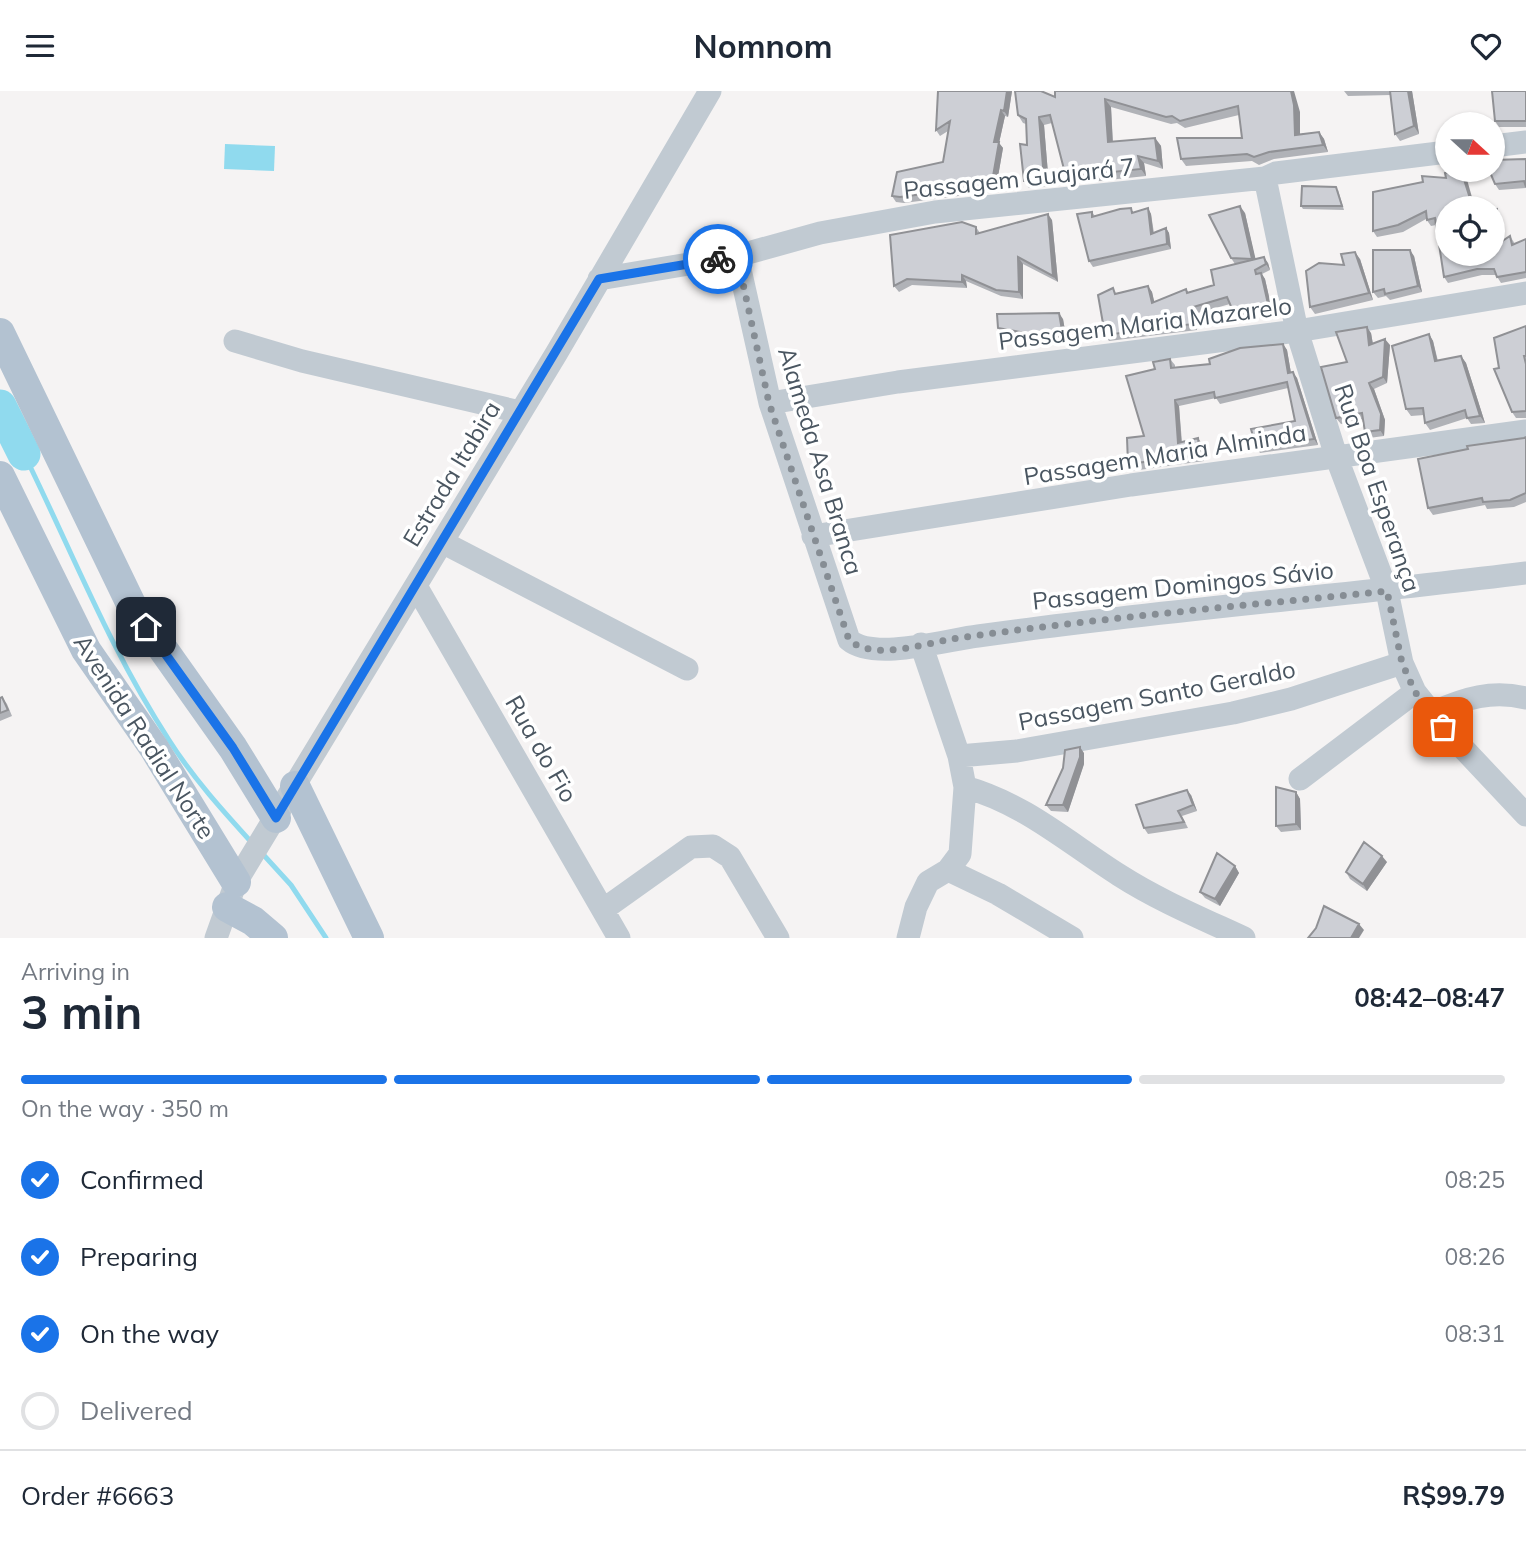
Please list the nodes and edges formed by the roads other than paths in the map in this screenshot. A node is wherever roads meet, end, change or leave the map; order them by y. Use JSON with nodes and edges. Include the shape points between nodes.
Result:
{"nodes":[{"id":1,"x":710,"y":91,"type":"edge"},
{"id":2,"x":1526,"y":142,"type":"edge"},
{"id":3,"x":1505,"y":145,"type":"edge"},
{"id":4,"x":1435,"y":153,"type":"edge"},
{"id":5,"x":1265,"y":178,"type":"junction"},
{"id":6,"x":737,"y":256,"type":"junction"},
{"id":7,"x":599,"y":279,"type":"junction"},
{"id":8,"x":1526,"y":293,"type":"edge"},
{"id":9,"x":1297,"y":331,"type":"junction"},
{"id":10,"x":0,"y":333,"type":"edge"},
{"id":11,"x":235,"y":341,"type":"dead end"},
{"id":12,"x":769,"y":403,"type":"junction"},
{"id":13,"x":520,"y":412,"type":"junction"},
{"id":14,"x":1526,"y":431,"type":"edge"},
{"id":15,"x":1336,"y":456,"type":"junction"},
{"id":16,"x":0,"y":476,"type":"edge"},
{"id":17,"x":813,"y":536,"type":"junction"},
{"id":18,"x":442,"y":543,"type":"junction"},
{"id":19,"x":1526,"y":573,"type":"edge"},
{"id":20,"x":416,"y":586,"type":"junction"},
{"id":21,"x":1387,"y":591,"type":"junction"},
{"id":22,"x":849,"y":640,"type":"joint"},
{"id":23,"x":921,"y":644,"type":"junction"},
{"id":24,"x":1402,"y":663,"type":"junction"},
{"id":25,"x":687,"y":669,"type":"dead end"},
{"id":26,"x":1415,"y":692,"type":"junction"},
{"id":27,"x":1526,"y":698,"type":"edge"},
{"id":28,"x":1434,"y":712,"type":"junction"},
{"id":29,"x":959,"y":756,"type":"junction"},
{"id":30,"x":1300,"y":779,"type":"dead end"},
{"id":31,"x":295,"y":786,"type":"junction"},
{"id":32,"x":965,"y":787,"type":"junction"},
{"id":33,"x":1526,"y":815,"type":"edge"},
{"id":34,"x":276,"y":818,"type":"junction"},
{"id":35,"x":948,"y":870,"type":"junction"},
{"id":36,"x":231,"y":895,"type":"junction"},
{"id":37,"x":604,"y":909,"type":"junction"},
{"id":38,"x":216,"y":938,"type":"edge"},
{"id":39,"x":273,"y":938,"type":"edge"},
{"id":40,"x":369,"y":938,"type":"edge"},
{"id":41,"x":619,"y":938,"type":"edge"},
{"id":42,"x":778,"y":938,"type":"edge"},
{"id":43,"x":908,"y":938,"type":"edge"},
{"id":44,"x":1072,"y":938,"type":"edge"},
{"id":45,"x":1244,"y":938,"type":"edge"}],
"edges":[{"from":1,"to":7,"type":"street","name":"Estrada Itabira"},
{"from":2,"to":3,"type":"street"},
{"from":4,"to":5,"type":"street","name":"Passagem Guajará 7"},
{"from":5,"to":6,"type":"street","name":"Passagem Guajará 7","via":[[934,212],[820,233]]},
{"from":5,"to":9,"type":"street","name":"Rua Boa Esperança"},
{"from":6,"to":7,"type":"street","name":"Passagem Guajará 7"},
{"from":6,"to":12,"type":"street","name":"Alameda Asa Branca"},
{"from":7,"to":13,"type":"street","name":"Estrada Itabira"},
{"from":8,"to":9,"type":"street","name":"Passagem Maria Mazarelo"},
{"from":9,"to":12,"type":"street","name":"Passagem Maria Mazarelo"},
{"from":9,"to":15,"type":"street","name":"Rua Boa Esperança"},
{"from":10,"to":34,"type":"main road","via":[[131,604],[233,748]]},
{"from":11,"to":13,"type":"street"},
{"from":12,"to":17,"type":"street","name":"Alameda Asa Branca"},
{"from":13,"to":18,"type":"street","name":"Estrada Itabira"},
{"from":14,"to":15,"type":"street","name":"Passagem Maria Alminda"},
{"from":15,"to":17,"type":"street","name":"Passagem Maria Alminda"},
{"from":15,"to":21,"type":"street","name":"Rua Boa Esperança"},
{"from":16,"to":36,"type":"main road","name":"Avenida Radial Norte","via":[[86,649],[161,759]]},
{"from":17,"to":22,"type":"street","name":"Alameda Asa Branca"},
{"from":18,"to":20,"type":"street","name":"Estrada Itabira"},
{"from":18,"to":25,"type":"street"},
{"from":19,"to":21,"type":"street","name":"Passagem Domingos Sávio"},
{"from":20,"to":31,"type":"street","name":"Estrada Itabira"},
{"from":20,"to":37,"type":"street","name":"Rua do Fio"},
{"from":21,"to":23,"type":"street","name":"Passagem Domingos Sávio"},
{"from":21,"to":24,"type":"street","name":"Rua Boa Esperança"},
{"from":22,"to":23,"type":"street","name":"Passagem Domingos Sávio","via":[[873,650]]},
{"from":23,"to":29,"type":"street"},
{"from":24,"to":26,"type":"street","name":"Rua Boa Esperança"},
{"from":24,"to":29,"type":"street","name":"Passagem Santo Geraldo","via":[[1233,713],[1017,751]]},
{"from":26,"to":28,"type":"street","name":"Rua Boa Esperança"},
{"from":26,"to":30,"type":"street"},
{"from":27,"to":28,"type":"street","via":[[1465,698]]},
{"from":28,"to":33,"type":"street","name":"Rua Boa Esperança"},
{"from":29,"to":32,"type":"street"},
{"from":31,"to":34,"type":"street","name":"Estrada Itabira"},
{"from":31,"to":40,"type":"main road"},
{"from":32,"to":35,"type":"street","via":[[960,854]]},
{"from":32,"to":45,"type":"street","via":[[1011,803],[1129,881]]},
{"from":34,"to":36,"type":"street","name":"Estrada Itabira"},
{"from":35,"to":43,"type":"street","via":[[928,882]]},
{"from":35,"to":44,"type":"street"},
{"from":36,"to":38,"type":"street","name":"Estrada Itabira"},
{"from":36,"to":39,"type":"main road","name":"Avenida Radial Norte"},
{"from":37,"to":41,"type":"street","name":"Rua do Fio"},
{"from":37,"to":42,"type":"street","via":[[691,847],[713,846],[730,857]]}]}
